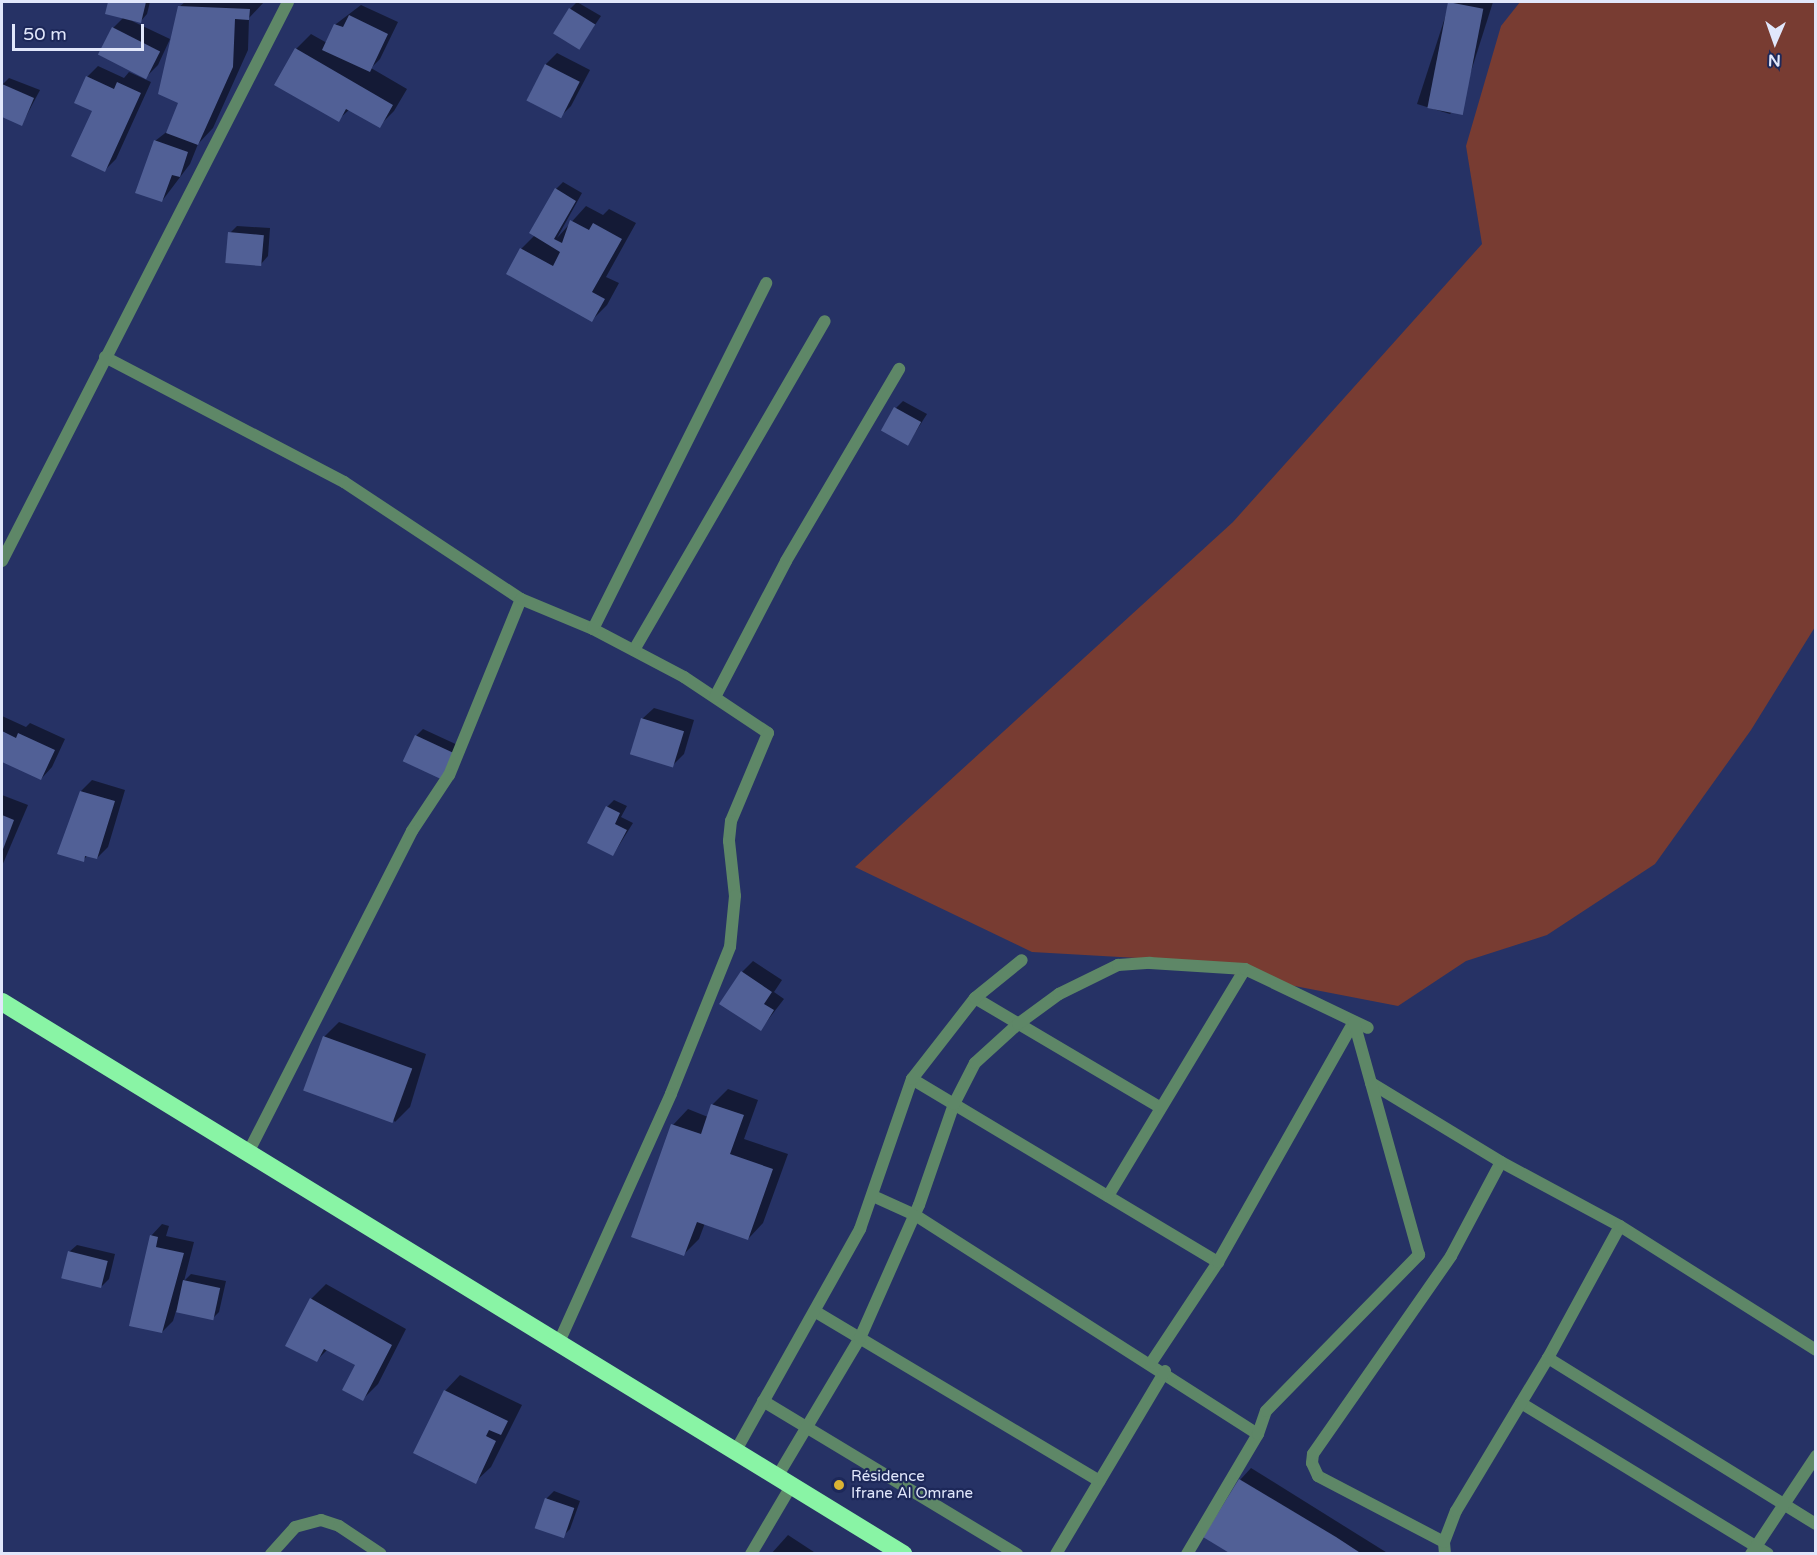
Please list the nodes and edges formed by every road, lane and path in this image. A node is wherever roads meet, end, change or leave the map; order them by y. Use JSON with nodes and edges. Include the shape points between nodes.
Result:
{"nodes":[{"id":1,"x":288,"y":2,"type":"edge"},
{"id":2,"x":766,"y":283,"type":"dead end"},
{"id":3,"x":825,"y":321,"type":"dead end"},
{"id":4,"x":105,"y":357,"type":"junction"},
{"id":5,"x":899,"y":369,"type":"dead end"},
{"id":6,"x":2,"y":561,"type":"edge"},
{"id":7,"x":521,"y":599,"type":"junction"},
{"id":8,"x":593,"y":629,"type":"junction"},
{"id":9,"x":634,"y":650,"type":"junction"},
{"id":10,"x":715,"y":697,"type":"junction"},
{"id":11,"x":1022,"y":960,"type":"dead end"},
{"id":12,"x":1245,"y":969,"type":"junction"},
{"id":13,"x":975,"y":998,"type":"junction"},
{"id":14,"x":2,"y":1002,"type":"edge"},
{"id":15,"x":1354,"y":1022,"type":"junction"},
{"id":16,"x":1018,"y":1024,"type":"junction"},
{"id":17,"x":1368,"y":1028,"type":"dead end"},
{"id":18,"x":912,"y":1079,"type":"junction"},
{"id":19,"x":1371,"y":1083,"type":"junction"},
{"id":20,"x":954,"y":1104,"type":"junction"},
{"id":21,"x":1159,"y":1107,"type":"junction"},
{"id":22,"x":248,"y":1153,"type":"junction"},
{"id":23,"x":1501,"y":1162,"type":"junction"},
{"id":24,"x":873,"y":1196,"type":"junction"},
{"id":25,"x":1108,"y":1196,"type":"junction"},
{"id":26,"x":915,"y":1215,"type":"junction"},
{"id":27,"x":1620,"y":1226,"type":"junction"},
{"id":28,"x":1218,"y":1262,"type":"junction"},
{"id":29,"x":816,"y":1312,"type":"junction"},
{"id":30,"x":860,"y":1338,"type":"junction"},
{"id":31,"x":558,"y":1344,"type":"junction"},
{"id":32,"x":1815,"y":1350,"type":"edge"},
{"id":33,"x":1548,"y":1358,"type":"junction"},
{"id":34,"x":1151,"y":1363,"type":"junction"},
{"id":35,"x":1165,"y":1371,"type":"junction"},
{"id":36,"x":763,"y":1401,"type":"junction"},
{"id":37,"x":1521,"y":1403,"type":"junction"},
{"id":38,"x":807,"y":1427,"type":"junction"},
{"id":39,"x":1258,"y":1434,"type":"junction"},
{"id":40,"x":735,"y":1452,"type":"junction"},
{"id":41,"x":1815,"y":1456,"type":"edge"},
{"id":42,"x":1100,"y":1480,"type":"junction"},
{"id":43,"x":784,"y":1482,"type":"junction"},
{"id":44,"x":1785,"y":1506,"type":"junction"},
{"id":45,"x":1815,"y":1524,"type":"edge"},
{"id":46,"x":1444,"y":1548,"type":"edge"},
{"id":47,"x":1753,"y":1550,"type":"edge"},
{"id":48,"x":271,"y":1554,"type":"edge"},
{"id":49,"x":381,"y":1554,"type":"edge"},
{"id":50,"x":751,"y":1554,"type":"edge"},
{"id":51,"x":903,"y":1554,"type":"edge"},
{"id":52,"x":1017,"y":1554,"type":"edge"},
{"id":53,"x":1056,"y":1554,"type":"edge"},
{"id":54,"x":1187,"y":1554,"type":"edge"},
{"id":55,"x":1768,"y":1554,"type":"edge"}],
"edges":[{"from":1,"to":4,"type":"street"},
{"from":2,"to":8,"type":"street"},
{"from":3,"to":9,"type":"street"},
{"from":4,"to":6,"type":"street"},
{"from":4,"to":7,"type":"street","via":[[344,482]]},
{"from":5,"to":10,"type":"street","via":[[786,561]]},
{"from":7,"to":8,"type":"street"},
{"from":7,"to":22,"type":"street","via":[[449,775],[412,831]]},
{"from":8,"to":9,"type":"street"},
{"from":9,"to":10,"type":"street"},
{"from":10,"to":31,"type":"street","via":[[768,733],[731,821],[729,841],[735,896],[730,946],[671,1094]]},
{"from":11,"to":13,"type":"street"},
{"from":12,"to":15,"type":"street"},
{"from":12,"to":16,"type":"street","via":[[1150,963],[1118,965],[1059,994]]},
{"from":12,"to":21,"type":"street"},
{"from":13,"to":16,"type":"street"},
{"from":13,"to":18,"type":"street"},
{"from":14,"to":22,"type":"highway"},
{"from":15,"to":17,"type":"street"},
{"from":15,"to":19,"type":"street"},
{"from":15,"to":28,"type":"street"},
{"from":16,"to":20,"type":"street","via":[[975,1063]]},
{"from":16,"to":21,"type":"street"},
{"from":18,"to":20,"type":"street"},
{"from":18,"to":24,"type":"street"},
{"from":19,"to":23,"type":"street"},
{"from":19,"to":39,"type":"street","via":[[1419,1255],[1266,1411]]},
{"from":20,"to":25,"type":"street"},
{"from":20,"to":26,"type":"street"},
{"from":21,"to":25,"type":"street"},
{"from":22,"to":31,"type":"highway"},
{"from":23,"to":27,"type":"street"},
{"from":23,"to":46,"type":"street","via":[[1451,1256],[1312,1454],[1311,1463],[1318,1476]]},
{"from":24,"to":26,"type":"street"},
{"from":24,"to":29,"type":"street"},
{"from":25,"to":28,"type":"street"},
{"from":26,"to":30,"type":"street"},
{"from":26,"to":34,"type":"street"},
{"from":27,"to":32,"type":"street"},
{"from":27,"to":33,"type":"street"},
{"from":28,"to":34,"type":"street"},
{"from":29,"to":30,"type":"street"},
{"from":29,"to":36,"type":"street"},
{"from":30,"to":38,"type":"street"},
{"from":30,"to":42,"type":"street"},
{"from":31,"to":40,"type":"highway"},
{"from":33,"to":37,"type":"street"},
{"from":33,"to":44,"type":"street"},
{"from":34,"to":35,"type":"street"},
{"from":35,"to":39,"type":"street"},
{"from":35,"to":42,"type":"street"},
{"from":36,"to":38,"type":"street"},
{"from":36,"to":40,"type":"street"},
{"from":37,"to":46,"type":"street","via":[[1456,1511]]},
{"from":37,"to":47,"type":"street"},
{"from":38,"to":43,"type":"street"},
{"from":38,"to":52,"type":"street"},
{"from":39,"to":54,"type":"street"},
{"from":40,"to":43,"type":"highway"},
{"from":41,"to":44,"type":"street"},
{"from":42,"to":53,"type":"street"},
{"from":43,"to":50,"type":"street"},
{"from":43,"to":51,"type":"highway"},
{"from":44,"to":45,"type":"street"},
{"from":44,"to":47,"type":"street"},
{"from":47,"to":55,"type":"street"},
{"from":48,"to":49,"type":"street","via":[[295,1527],[321,1520],[339,1526]]}]}
